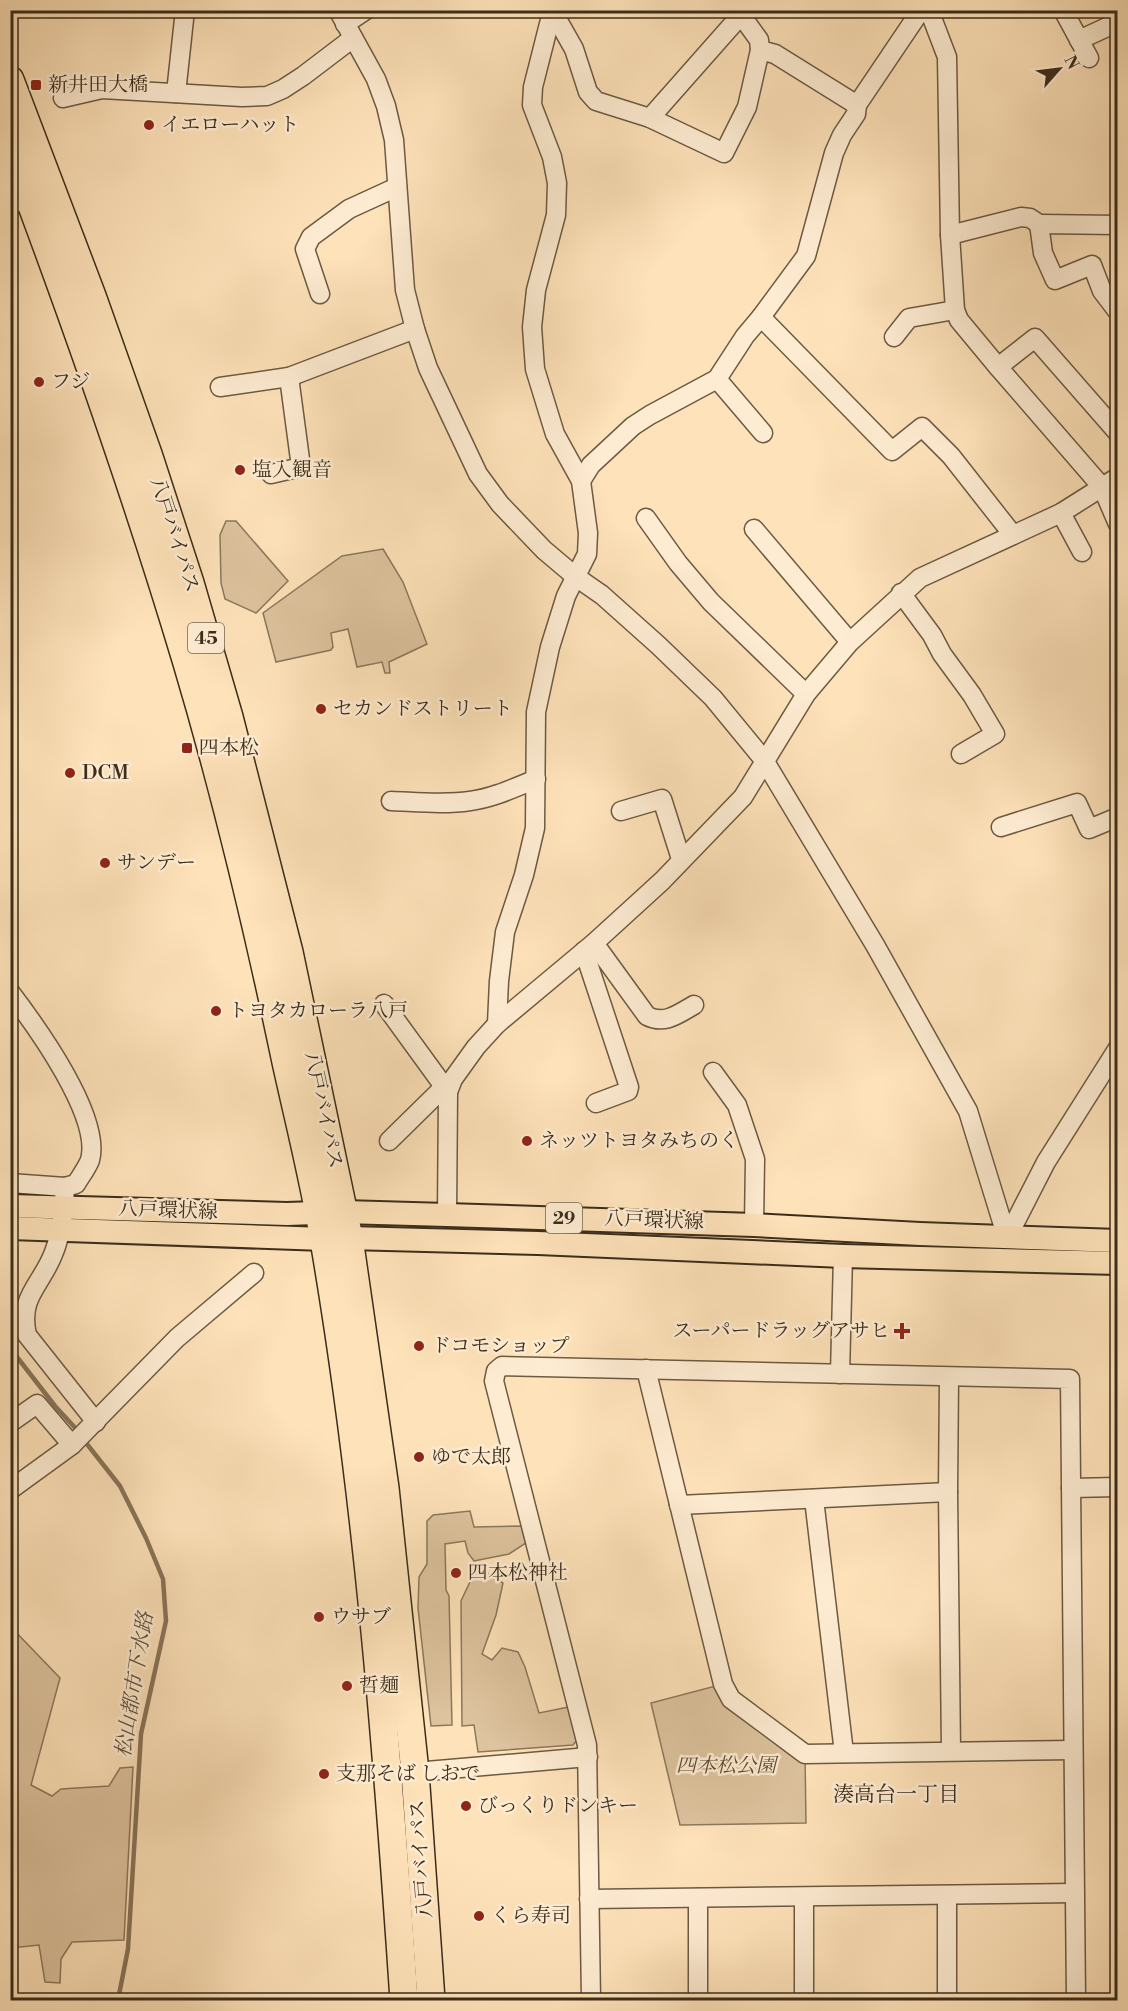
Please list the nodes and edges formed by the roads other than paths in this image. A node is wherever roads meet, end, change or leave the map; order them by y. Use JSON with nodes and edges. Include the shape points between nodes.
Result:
{"nodes":[{"id":1,"x":185,"y":10,"type":"edge"},
{"id":2,"x":366,"y":10,"type":"edge"},
{"id":3,"x":921,"y":10,"type":"edge"},
{"id":4,"x":929,"y":10,"type":"edge"},
{"id":5,"x":1063,"y":10,"type":"edge"},
{"id":6,"x":553,"y":11,"type":"edge"},
{"id":7,"x":1118,"y":22,"type":"edge"},
{"id":8,"x":345,"y":24,"type":"edge"},
{"id":9,"x":1079,"y":40,"type":"junction"},
{"id":10,"x":760,"y":50,"type":"junction"},
{"id":11,"x":1089,"y":58,"type":"dead end"},
{"id":12,"x":10,"y":80,"type":"edge"},
{"id":13,"x":176,"y":93,"type":"junction"},
{"id":14,"x":63,"y":98,"type":"dead end"},
{"id":15,"x":857,"y":105,"type":"junction"},
{"id":16,"x":650,"y":118,"type":"junction"},
{"id":17,"x":23,"y":147,"type":"edge"},
{"id":18,"x":397,"y":187,"type":"junction"},
{"id":19,"x":19,"y":200,"type":"edge"},
{"id":20,"x":1039,"y":224,"type":"junction"},
{"id":21,"x":1118,"y":225,"type":"edge"},
{"id":22,"x":950,"y":235,"type":"junction"},
{"id":23,"x":321,"y":294,"type":"dead end"},
{"id":24,"x":955,"y":310,"type":"junction"},
{"id":25,"x":1118,"y":312,"type":"edge"},
{"id":26,"x":761,"y":317,"type":"junction"},
{"id":27,"x":415,"y":328,"type":"junction"},
{"id":28,"x":894,"y":337,"type":"dead end"},
{"id":29,"x":998,"y":367,"type":"junction"},
{"id":30,"x":289,"y":377,"type":"junction"},
{"id":31,"x":717,"y":379,"type":"junction"},
{"id":32,"x":220,"y":387,"type":"dead end"},
{"id":33,"x":1118,"y":432,"type":"edge"},
{"id":34,"x":763,"y":434,"type":"dead end"},
{"id":35,"x":271,"y":474,"type":"dead end"},
{"id":36,"x":580,"y":481,"type":"junction"},
{"id":37,"x":1110,"y":482,"type":"edge"},
{"id":38,"x":1061,"y":513,"type":"junction"},
{"id":39,"x":646,"y":518,"type":"dead end"},
{"id":40,"x":1118,"y":524,"type":"edge"},
{"id":41,"x":754,"y":529,"type":"dead end"},
{"id":42,"x":1013,"y":536,"type":"junction"},
{"id":43,"x":1083,"y":552,"type":"dead end"},
{"id":44,"x":576,"y":577,"type":"junction"},
{"id":45,"x":901,"y":593,"type":"junction"},
{"id":46,"x":850,"y":642,"type":"junction"},
{"id":47,"x":806,"y":694,"type":"junction"},
{"id":48,"x":961,"y":754,"type":"dead end"},
{"id":49,"x":764,"y":760,"type":"junction"},
{"id":50,"x":536,"y":779,"type":"junction"},
{"id":51,"x":391,"y":801,"type":"dead end"},
{"id":52,"x":621,"y":811,"type":"dead end"},
{"id":53,"x":1118,"y":817,"type":"edge"},
{"id":54,"x":1001,"y":827,"type":"dead end"},
{"id":55,"x":681,"y":859,"type":"junction"},
{"id":56,"x":589,"y":947,"type":"junction"},
{"id":57,"x":10,"y":992,"type":"edge"},
{"id":58,"x":384,"y":1004,"type":"dead end"},
{"id":59,"x":694,"y":1005,"type":"dead end"},
{"id":60,"x":497,"y":1024,"type":"junction"},
{"id":61,"x":1118,"y":1048,"type":"edge"},
{"id":62,"x":713,"y":1072,"type":"dead end"},
{"id":63,"x":446,"y":1090,"type":"junction"},
{"id":64,"x":596,"y":1104,"type":"dead end"},
{"id":65,"x":389,"y":1141,"type":"dead end"},
{"id":66,"x":10,"y":1183,"type":"edge"},
{"id":67,"x":10,"y":1206,"type":"edge"},
{"id":68,"x":63,"y":1208,"type":"junction"},
{"id":69,"x":447,"y":1215,"type":"junction"},
{"id":70,"x":754,"y":1225,"type":"junction"},
{"id":71,"x":334,"y":1226,"type":"junction"},
{"id":72,"x":10,"y":1228,"type":"edge"},
{"id":73,"x":1007,"y":1238,"type":"junction"},
{"id":74,"x":1118,"y":1241,"type":"edge"},
{"id":75,"x":843,"y":1256,"type":"junction"},
{"id":76,"x":1118,"y":1263,"type":"edge"},
{"id":77,"x":254,"y":1273,"type":"dead end"},
{"id":78,"x":646,"y":1369,"type":"junction"},
{"id":79,"x":840,"y":1374,"type":"junction"},
{"id":80,"x":949,"y":1377,"type":"junction"},
{"id":81,"x":96,"y":1422,"type":"junction"},
{"id":82,"x":10,"y":1423,"type":"edge"},
{"id":83,"x":72,"y":1445,"type":"junction"},
{"id":84,"x":1118,"y":1487,"type":"edge"},
{"id":85,"x":1071,"y":1488,"type":"junction"},
{"id":86,"x":10,"y":1490,"type":"edge"},
{"id":87,"x":948,"y":1492,"type":"junction"},
{"id":88,"x":814,"y":1499,"type":"junction"},
{"id":89,"x":679,"y":1504,"type":"junction"},
{"id":90,"x":1073,"y":1750,"type":"junction"},
{"id":91,"x":951,"y":1751,"type":"junction"},
{"id":92,"x":844,"y":1753,"type":"junction"},
{"id":93,"x":588,"y":1757,"type":"junction"},
{"id":94,"x":416,"y":1772,"type":"junction"},
{"id":95,"x":1074,"y":1893,"type":"junction"},
{"id":96,"x":946,"y":1895,"type":"junction"},
{"id":97,"x":804,"y":1897,"type":"junction"},
{"id":98,"x":698,"y":1898,"type":"junction"},
{"id":99,"x":589,"y":1899,"type":"junction"},
{"id":100,"x":404,"y":2001,"type":"edge"},
{"id":101,"x":431,"y":2001,"type":"edge"},
{"id":102,"x":591,"y":2001,"type":"edge"},
{"id":103,"x":698,"y":2001,"type":"edge"},
{"id":104,"x":804,"y":2001,"type":"edge"},
{"id":105,"x":947,"y":2001,"type":"edge"},
{"id":106,"x":1076,"y":2001,"type":"edge"}],
"edges":[{"from":1,"to":13,"type":"street"},
{"from":2,"to":8,"type":"street"},
{"from":3,"to":15,"type":"street"},
{"from":4,"to":22,"type":"street","via":[[947,57]]},
{"from":5,"to":9,"type":"street"},
{"from":6,"to":16,"type":"street","via":[[574,49],[588,92],[596,101]]},
{"from":6,"to":36,"type":"street","via":[[532,87],[532,105],[552,157],[557,183],[556,215],[536,290],[532,327],[535,369],[555,434]]},
{"from":7,"to":9,"type":"street"},
{"from":8,"to":13,"type":"street","via":[[303,76],[267,96]]},
{"from":8,"to":18,"type":"street","via":[[376,78],[386,106],[394,140]]},
{"from":9,"to":11,"type":"street"},
{"from":10,"to":15,"type":"street","via":[[775,54]]},
{"from":10,"to":16,"type":"street","via":[[759,40],[741,15]]},
{"from":10,"to":16,"type":"street","via":[[747,107],[724,153]]},
{"from":12,"to":17,"type":"highway","name":"八戸バイパス","number":"45"},
{"from":13,"to":14,"type":"street","via":[[102,89]]},
{"from":15,"to":26,"type":"street","via":[[834,153],[806,256]]},
{"from":17,"to":19,"type":"highway","name":"八戸バイパス","number":"45"},
{"from":17,"to":71,"type":"highway","name":"八戸バイパス","number":"45","via":[[92,296],[190,583],[289,952]]},
{"from":18,"to":23,"type":"street","via":[[349,209],[307,242],[305,249]]},
{"from":18,"to":27,"type":"street","via":[[405,290]]},
{"from":19,"to":71,"type":"highway","name":"八戸バイパス","number":"45","via":[[81,339],[187,665]]},
{"from":20,"to":21,"type":"street"},
{"from":20,"to":22,"type":"street","via":[[1021,217]]},
{"from":20,"to":25,"type":"street","via":[[1043,253],[1055,280],[1092,265],[1102,291]]},
{"from":22,"to":24,"type":"street"},
{"from":24,"to":28,"type":"street","via":[[909,318]]},
{"from":24,"to":29,"type":"street"},
{"from":26,"to":31,"type":"street"},
{"from":26,"to":42,"type":"street","via":[[892,451],[922,428],[951,456]]},
{"from":27,"to":30,"type":"street"},
{"from":27,"to":44,"type":"street","via":[[428,368],[478,474],[500,504]]},
{"from":29,"to":33,"type":"street","via":[[1035,338]]},
{"from":29,"to":37,"type":"street"},
{"from":30,"to":32,"type":"street"},
{"from":30,"to":35,"type":"street","via":[[301,467]]},
{"from":31,"to":34,"type":"street"},
{"from":31,"to":36,"type":"street","via":[[633,426],[591,465]]},
{"from":36,"to":44,"type":"street","via":[[588,533],[587,554]]},
{"from":37,"to":38,"type":"street"},
{"from":37,"to":40,"type":"street"},
{"from":38,"to":42,"type":"street"},
{"from":38,"to":43,"type":"street"},
{"from":39,"to":47,"type":"street","via":[[711,602]]},
{"from":41,"to":46,"type":"street"},
{"from":42,"to":45,"type":"street","via":[[920,578]]},
{"from":44,"to":49,"type":"street","via":[[602,595],[713,698]]},
{"from":44,"to":50,"type":"street","via":[[550,647],[536,712]]},
{"from":45,"to":46,"type":"street"},
{"from":45,"to":48,"type":"street","via":[[995,734]]},
{"from":46,"to":47,"type":"street"},
{"from":47,"to":49,"type":"street"},
{"from":49,"to":55,"type":"street","via":[[743,797]]},
{"from":49,"to":73,"type":"street","via":[[875,945],[968,1111]]},
{"from":50,"to":51,"type":"street","via":[[469,802]]},
{"from":50,"to":60,"type":"street","via":[[535,828],[505,932]]},
{"from":52,"to":55,"type":"street","via":[[662,799]]},
{"from":53,"to":54,"type":"street","via":[[1089,829],[1077,803]]},
{"from":55,"to":56,"type":"street"},
{"from":56,"to":59,"type":"street","via":[[647,1016],[665,1020]]},
{"from":56,"to":60,"type":"street"},
{"from":56,"to":64,"type":"street","via":[[629,1087],[628,1091]]},
{"from":57,"to":68,"type":"street","via":[[74,1089],[91,1137],[90,1160]]},
{"from":58,"to":63,"type":"street"},
{"from":60,"to":63,"type":"street"},
{"from":61,"to":73,"type":"street","via":[[1046,1162]]},
{"from":62,"to":70,"type":"street","via":[[737,1105],[755,1159]]},
{"from":63,"to":65,"type":"street"},
{"from":63,"to":69,"type":"street"},
{"from":66,"to":68,"type":"street"},
{"from":67,"to":68,"type":"main road","name":"八戸環状線","number":"29"},
{"from":68,"to":71,"type":"main road","name":"八戸環状線","number":"29","via":[[287,1214]]},
{"from":68,"to":72,"type":"main road","name":"八戸環状線","number":"29"},
{"from":68,"to":81,"type":"street","via":[[54,1254],[26,1304],[24,1321],[27,1335]]},
{"from":69,"to":70,"type":"main road","name":"八戸環状線","number":"29"},
{"from":69,"to":71,"type":"main road","name":"八戸環状線","number":"29"},
{"from":70,"to":73,"type":"main road","name":"八戸環状線","number":"29"},
{"from":71,"to":75,"type":"main road","name":"八戸環状線","number":"29","via":[[538,1243]]},
{"from":71,"to":94,"type":"highway","name":"八戸バイパス","number":"45","via":[[385,1488]]},
{"from":71,"to":100,"type":"highway","name":"八戸バイパス","number":"45","via":[[388,1779]]},
{"from":73,"to":74,"type":"main road","name":"八戸環状線","number":"29"},
{"from":75,"to":76,"type":"main road","name":"八戸環状線","number":"29"},
{"from":75,"to":79,"type":"street"},
{"from":77,"to":81,"type":"street","via":[[177,1338]]},
{"from":78,"to":79,"type":"street"},
{"from":78,"to":89,"type":"street"},
{"from":78,"to":93,"type":"street","via":[[502,1366],[494,1381]]},
{"from":79,"to":80,"type":"street"},
{"from":80,"to":85,"type":"street","via":[[1070,1379]]},
{"from":80,"to":87,"type":"street"},
{"from":81,"to":83,"type":"street"},
{"from":82,"to":83,"type":"street","via":[[37,1404]]},
{"from":83,"to":86,"type":"street"},
{"from":84,"to":85,"type":"street"},
{"from":85,"to":90,"type":"street"},
{"from":87,"to":88,"type":"street"},
{"from":87,"to":91,"type":"street"},
{"from":88,"to":89,"type":"street"},
{"from":88,"to":92,"type":"street"},
{"from":89,"to":92,"type":"street","via":[[723,1684],[731,1699],[805,1754]]},
{"from":90,"to":91,"type":"street"},
{"from":90,"to":95,"type":"street"},
{"from":91,"to":92,"type":"street"},
{"from":93,"to":94,"type":"street"},
{"from":93,"to":99,"type":"street"},
{"from":94,"to":101,"type":"highway","name":"八戸バイパス","number":"45"},
{"from":95,"to":96,"type":"street"},
{"from":95,"to":106,"type":"street"},
{"from":96,"to":97,"type":"street"},
{"from":96,"to":105,"type":"street"},
{"from":97,"to":98,"type":"street"},
{"from":97,"to":104,"type":"street"},
{"from":98,"to":99,"type":"street"},
{"from":98,"to":103,"type":"street"},
{"from":99,"to":102,"type":"street"}]}
